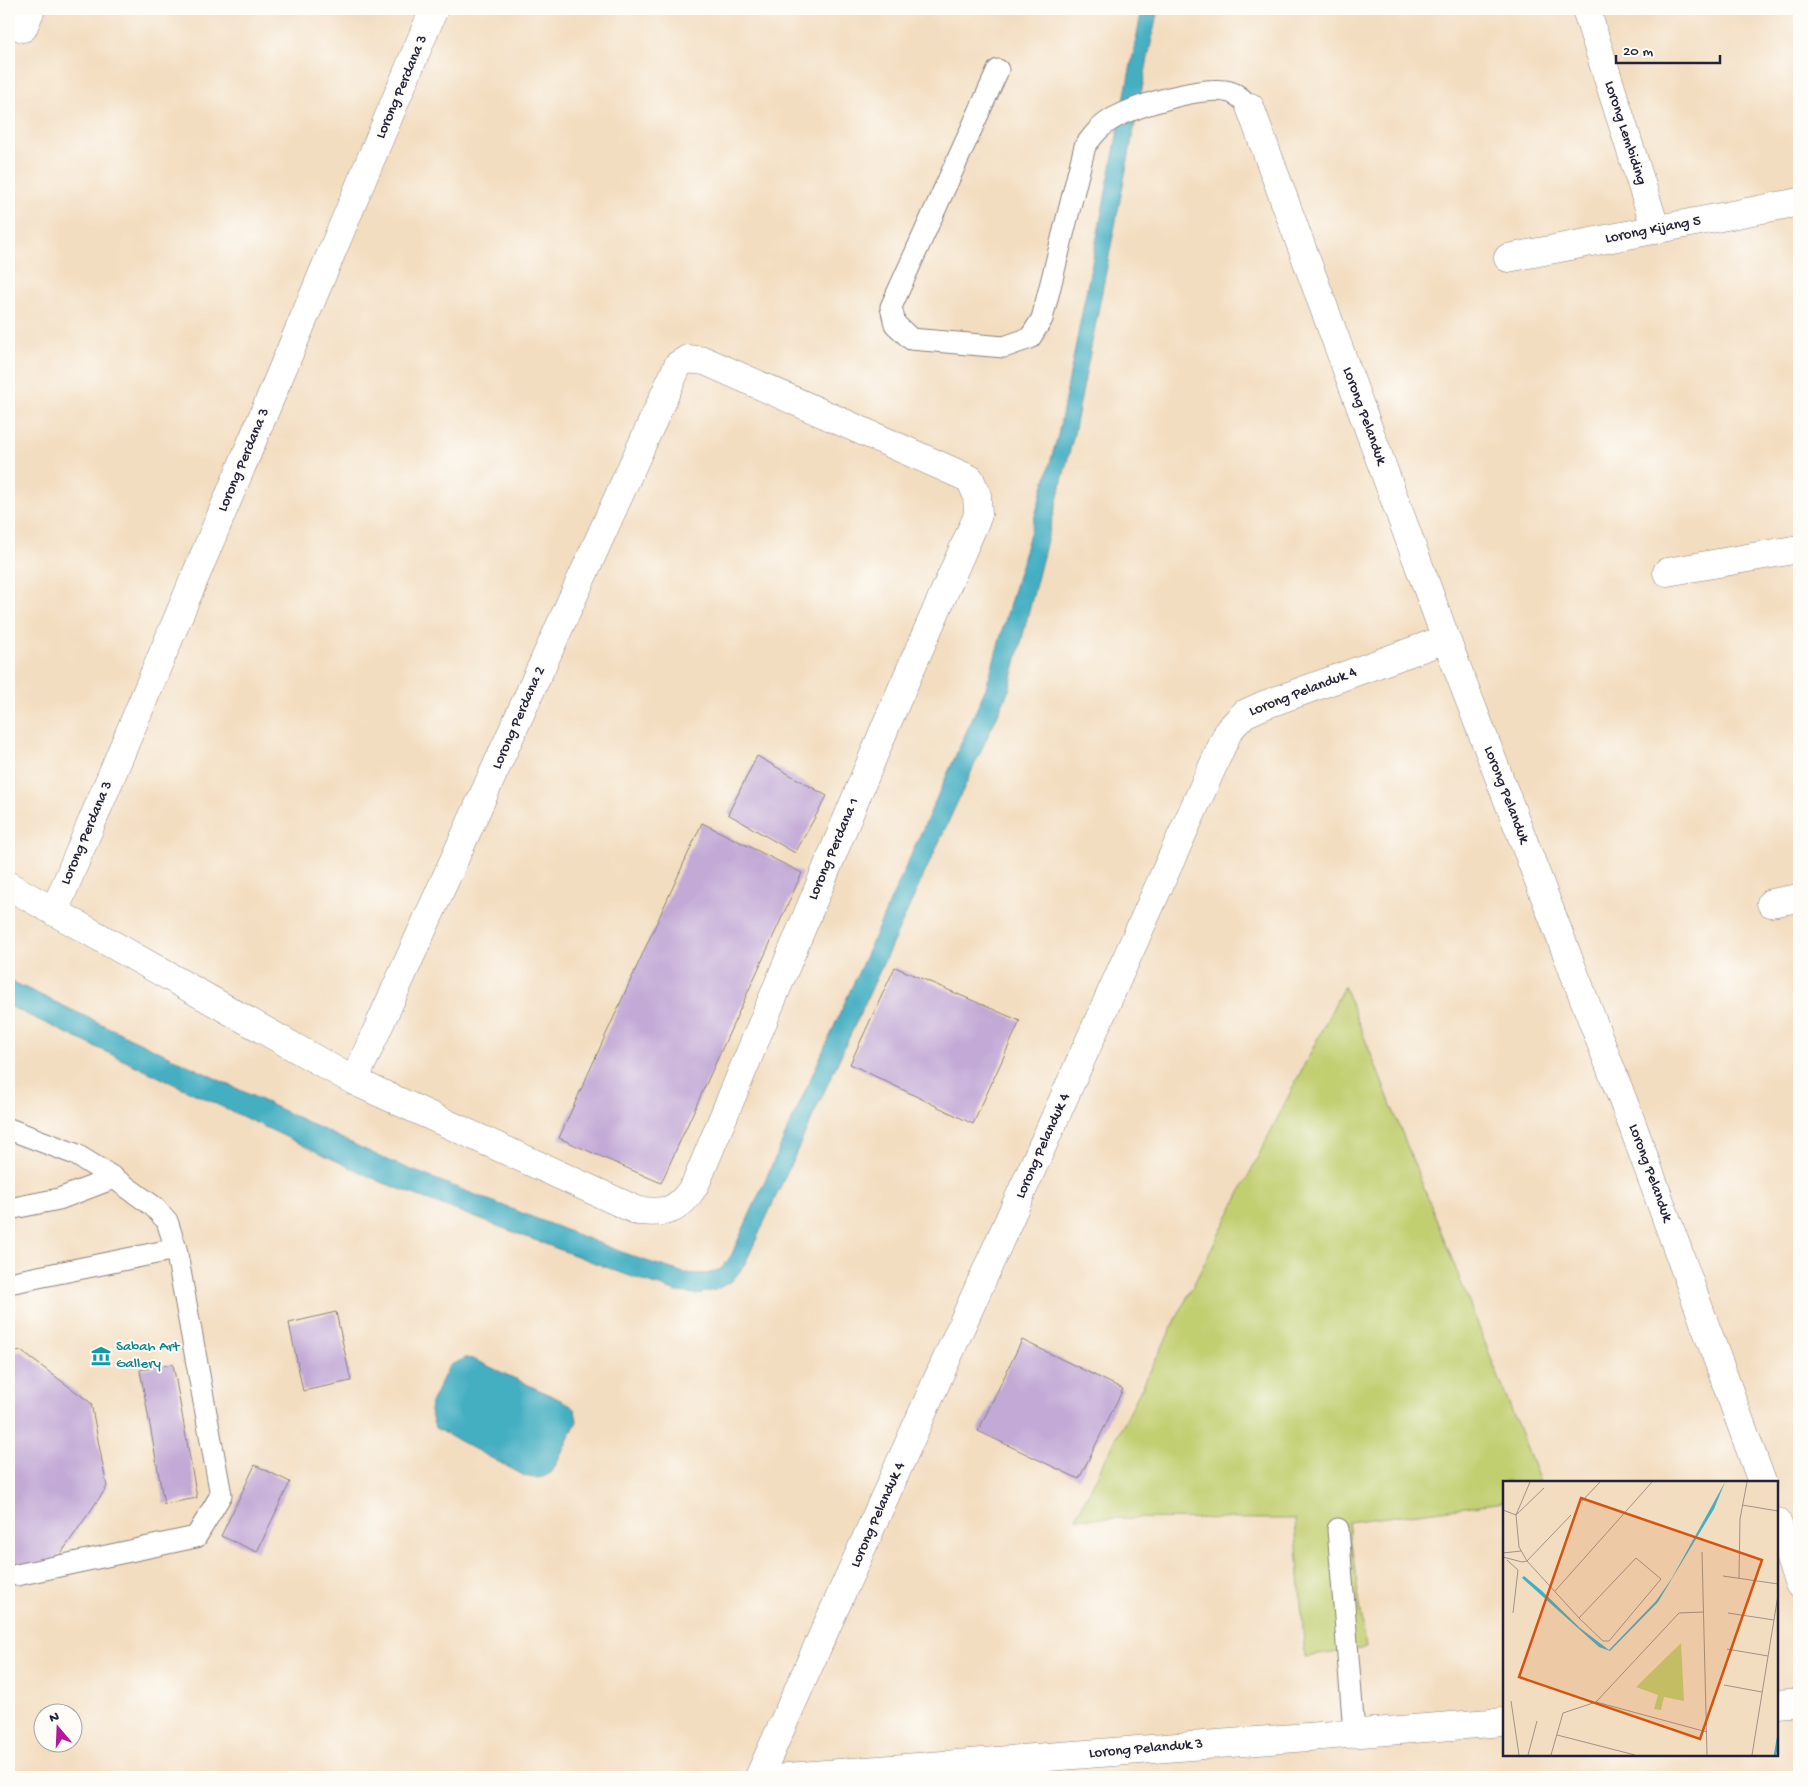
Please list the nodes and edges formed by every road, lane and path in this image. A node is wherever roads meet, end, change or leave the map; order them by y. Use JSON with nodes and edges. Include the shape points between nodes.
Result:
{"nodes":[{"id":1,"x":434,"y":9,"type":"edge"},
{"id":2,"x":1586,"y":9,"type":"edge"},
{"id":3,"x":998,"y":70,"type":"dead end"},
{"id":4,"x":1250,"y":107,"type":"joint"},
{"id":5,"x":1799,"y":202,"type":"edge"},
{"id":6,"x":1656,"y":230,"type":"junction"},
{"id":7,"x":1508,"y":258,"type":"dead end"},
{"id":8,"x":978,"y":515,"type":"joint"},
{"id":9,"x":1799,"y":550,"type":"edge"},
{"id":10,"x":1666,"y":572,"type":"dead end"},
{"id":11,"x":1446,"y":639,"type":"junction"},
{"id":12,"x":9,"y":886,"type":"edge"},
{"id":13,"x":1799,"y":898,"type":"edge"},
{"id":14,"x":1771,"y":903,"type":"dead end"},
{"id":15,"x":54,"y":912,"type":"junction"},
{"id":16,"x":354,"y":1081,"type":"junction"},
{"id":17,"x":9,"y":1130,"type":"edge"},
{"id":18,"x":114,"y":1178,"type":"junction"},
{"id":19,"x":9,"y":1209,"type":"edge"},
{"id":20,"x":176,"y":1249,"type":"junction"},
{"id":21,"x":9,"y":1282,"type":"edge"},
{"id":22,"x":1762,"y":1481,"type":"edge"},
{"id":23,"x":1778,"y":1525,"type":"edge"},
{"id":24,"x":1338,"y":1529,"type":"dead end"},
{"id":25,"x":17,"y":1575,"type":"dead end"},
{"id":26,"x":1799,"y":1584,"type":"edge"},
{"id":27,"x":1799,"y":1702,"type":"edge"},
{"id":28,"x":1778,"y":1704,"type":"edge"},
{"id":29,"x":1503,"y":1722,"type":"edge"},
{"id":30,"x":1354,"y":1732,"type":"junction"},
{"id":31,"x":772,"y":1776,"type":"edge"}],
"edges":[{"from":1,"to":15,"type":"street","name":"Lorong Perdana 3"},
{"from":2,"to":6,"type":"street","name":"Lorong Lembiding"},
{"from":3,"to":4,"type":"lane","via":[[891,307],[895,324],[912,339],[1004,348],[1030,338],[1042,319],[1085,146],[1098,129],[1116,117],[1158,101],[1209,90],[1226,91],[1241,97]]},
{"from":4,"to":11,"type":"street","name":"Lorong Pelanduk"},
{"from":5,"to":6,"type":"street","name":"Lorong Kijang 5"},
{"from":6,"to":7,"type":"street","name":"Lorong Kijang 5"},
{"from":8,"to":16,"type":"street","name":"Lorong Perdana 1","via":[[887,722],[694,1185],[682,1204],[663,1213],[638,1210]]},
{"from":8,"to":16,"type":"street","name":"Lorong Perdana 2","via":[[977,495],[970,479],[705,361],[688,359],[678,366]]},
{"from":9,"to":10,"type":"street"},
{"from":11,"to":22,"type":"street","name":"Lorong Pelanduk","via":[[1632,1124]]},
{"from":11,"to":31,"type":"street","name":"Lorong Pelanduk 4","via":[[1264,705],[1244,714],[1229,730]]},
{"from":12,"to":15,"type":"street","name":"Lorong Perdana 1"},
{"from":13,"to":14,"type":"street"},
{"from":15,"to":16,"type":"street","name":"Lorong Perdana 1"},
{"from":17,"to":18,"type":"lane","via":[[75,1154]]},
{"from":18,"to":19,"type":"lane","via":[[59,1199]]},
{"from":18,"to":20,"type":"lane","via":[[153,1206],[167,1221]]},
{"from":20,"to":21,"type":"lane"},
{"from":20,"to":25,"type":"lane","via":[[221,1495],[196,1537]]},
{"from":23,"to":26,"type":"street"},
{"from":24,"to":30,"type":"lane"},
{"from":27,"to":28,"type":"street"},
{"from":29,"to":30,"type":"street","name":"Lorong Pelanduk 3"},
{"from":30,"to":31,"type":"street","name":"Lorong Pelanduk 3"}]}
